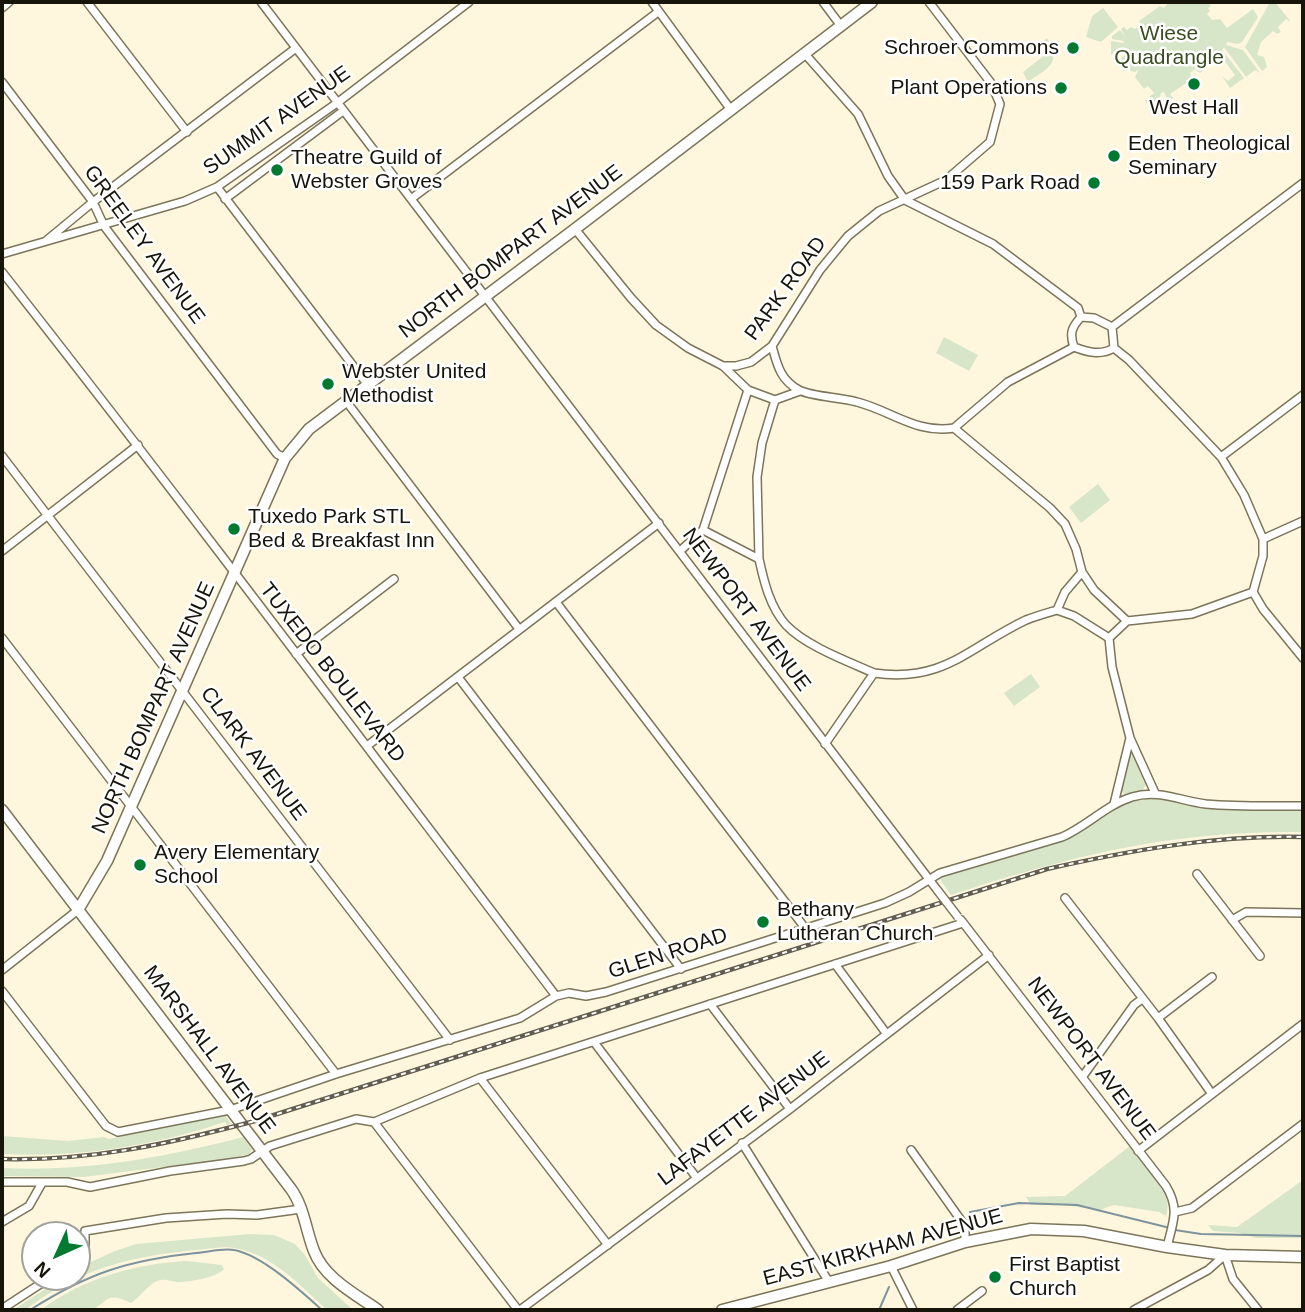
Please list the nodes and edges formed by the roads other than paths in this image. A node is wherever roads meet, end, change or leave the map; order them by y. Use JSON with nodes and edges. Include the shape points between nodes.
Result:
{"nodes":[{"id":1,"x":9,"y":2,"type":"edge"},
{"id":2,"x":86,"y":2,"type":"edge"},
{"id":3,"x":261,"y":2,"type":"edge"},
{"id":4,"x":469,"y":2,"type":"edge"},
{"id":5,"x":652,"y":2,"type":"edge"},
{"id":6,"x":823,"y":2,"type":"edge"},
{"id":7,"x":872,"y":2,"type":"edge"},
{"id":8,"x":929,"y":2,"type":"edge"},
{"id":9,"x":2,"y":8,"type":"edge"},
{"id":10,"x":659,"y":12,"type":"junction"},
{"id":11,"x":841,"y":26,"type":"junction"},
{"id":12,"x":296,"y":48,"type":"junction"},
{"id":13,"x":805,"y":54,"type":"junction"},
{"id":14,"x":2,"y":82,"type":"edge"},
{"id":15,"x":337,"y":103,"type":"junction"},
{"id":16,"x":731,"y":110,"type":"junction"},
{"id":17,"x":343,"y":111,"type":"junction"},
{"id":18,"x":187,"y":132,"type":"junction"},
{"id":19,"x":1303,"y":183,"type":"edge"},
{"id":20,"x":217,"y":187,"type":"junction"},
{"id":21,"x":225,"y":199,"type":"junction"},
{"id":22,"x":411,"y":199,"type":"junction"},
{"id":23,"x":905,"y":200,"type":"junction"},
{"id":24,"x":93,"y":202,"type":"junction"},
{"id":25,"x":104,"y":226,"type":"junction"},
{"id":26,"x":575,"y":229,"type":"junction"},
{"id":27,"x":45,"y":242,"type":"junction"},
{"id":28,"x":2,"y":254,"type":"edge"},
{"id":29,"x":2,"y":272,"type":"edge"},
{"id":30,"x":484,"y":297,"type":"junction"},
{"id":31,"x":1082,"y":317,"type":"junction"},
{"id":32,"x":1112,"y":327,"type":"junction"},
{"id":33,"x":772,"y":346,"type":"junction"},
{"id":34,"x":1073,"y":347,"type":"junction"},
{"id":35,"x":1114,"y":348,"type":"junction"},
{"id":36,"x":723,"y":366,"type":"junction"},
{"id":37,"x":367,"y":384,"type":"junction"},
{"id":38,"x":748,"y":390,"type":"junction"},
{"id":39,"x":800,"y":391,"type":"junction"},
{"id":40,"x":1303,"y":395,"type":"edge"},
{"id":41,"x":775,"y":400,"type":"junction"},
{"id":42,"x":346,"y":401,"type":"junction"},
{"id":43,"x":954,"y":428,"type":"junction"},
{"id":44,"x":138,"y":445,"type":"junction"},
{"id":45,"x":2,"y":456,"type":"edge"},
{"id":46,"x":1222,"y":457,"type":"junction"},
{"id":47,"x":285,"y":458,"type":"junction"},
{"id":48,"x":47,"y":516,"type":"junction"},
{"id":49,"x":1303,"y":520,"type":"edge"},
{"id":50,"x":659,"y":523,"type":"junction"},
{"id":51,"x":703,"y":530,"type":"junction"},
{"id":52,"x":1263,"y":538,"type":"junction"},
{"id":53,"x":2,"y":551,"type":"edge"},
{"id":54,"x":680,"y":551,"type":"junction"},
{"id":55,"x":759,"y":559,"type":"junction"},
{"id":56,"x":1082,"y":572,"type":"junction"},
{"id":57,"x":234,"y":575,"type":"junction"},
{"id":58,"x":394,"y":579,"type":"dead end"},
{"id":59,"x":1253,"y":592,"type":"junction"},
{"id":60,"x":556,"y":602,"type":"junction"},
{"id":61,"x":1057,"y":610,"type":"junction"},
{"id":62,"x":1127,"y":621,"type":"junction"},
{"id":63,"x":519,"y":629,"type":"junction"},
{"id":64,"x":2,"y":638,"type":"edge"},
{"id":65,"x":1109,"y":638,"type":"junction"},
{"id":66,"x":296,"y":654,"type":"junction"},
{"id":67,"x":1303,"y":658,"type":"edge"},
{"id":68,"x":874,"y":673,"type":"junction"},
{"id":69,"x":458,"y":677,"type":"junction"},
{"id":70,"x":182,"y":690,"type":"junction"},
{"id":71,"x":1130,"y":738,"type":"junction"},
{"id":72,"x":825,"y":744,"type":"junction"},
{"id":73,"x":367,"y":747,"type":"junction"},
{"id":74,"x":1155,"y":793,"type":"junction"},
{"id":75,"x":1114,"y":804,"type":"junction"},
{"id":76,"x":131,"y":806,"type":"junction"},
{"id":77,"x":1303,"y":806,"type":"edge"},
{"id":78,"x":2,"y":810,"type":"edge"},
{"id":79,"x":1198,"y":874,"type":"dead end"},
{"id":80,"x":928,"y":878,"type":"junction"},
{"id":81,"x":1065,"y":898,"type":"dead end"},
{"id":82,"x":78,"y":911,"type":"junction"},
{"id":83,"x":1303,"y":913,"type":"edge"},
{"id":84,"x":961,"y":920,"type":"junction"},
{"id":85,"x":1232,"y":920,"type":"junction"},
{"id":86,"x":804,"y":928,"type":"junction"},
{"id":87,"x":989,"y":955,"type":"junction"},
{"id":88,"x":1260,"y":956,"type":"dead end"},
{"id":89,"x":835,"y":964,"type":"junction"},
{"id":90,"x":681,"y":969,"type":"junction"},
{"id":91,"x":2,"y":970,"type":"edge"},
{"id":92,"x":1212,"y":977,"type":"dead end"},
{"id":93,"x":2,"y":991,"type":"edge"},
{"id":94,"x":556,"y":996,"type":"junction"},
{"id":95,"x":1142,"y":999,"type":"junction"},
{"id":96,"x":710,"y":1004,"type":"junction"},
{"id":97,"x":1158,"y":1018,"type":"junction"},
{"id":98,"x":1303,"y":1024,"type":"edge"},
{"id":99,"x":886,"y":1033,"type":"junction"},
{"id":100,"x":450,"y":1040,"type":"junction"},
{"id":101,"x":594,"y":1042,"type":"junction"},
{"id":102,"x":336,"y":1074,"type":"junction"},
{"id":103,"x":1083,"y":1076,"type":"junction"},
{"id":104,"x":480,"y":1078,"type":"junction"},
{"id":105,"x":1213,"y":1094,"type":"junction"},
{"id":106,"x":790,"y":1109,"type":"junction"},
{"id":107,"x":230,"y":1110,"type":"junction"},
{"id":108,"x":374,"y":1122,"type":"junction"},
{"id":109,"x":1303,"y":1124,"type":"edge"},
{"id":110,"x":742,"y":1143,"type":"junction"},
{"id":111,"x":911,"y":1150,"type":"dead end"},
{"id":112,"x":261,"y":1151,"type":"junction"},
{"id":113,"x":1139,"y":1151,"type":"junction"},
{"id":114,"x":696,"y":1177,"type":"junction"},
{"id":115,"x":2,"y":1182,"type":"edge"},
{"id":116,"x":42,"y":1183,"type":"junction"},
{"id":117,"x":301,"y":1209,"type":"junction"},
{"id":118,"x":1175,"y":1212,"type":"junction"},
{"id":119,"x":2,"y":1222,"type":"edge"},
{"id":120,"x":91,"y":1230,"type":"edge"},
{"id":121,"x":965,"y":1242,"type":"junction"},
{"id":122,"x":1168,"y":1242,"type":"junction"},
{"id":123,"x":608,"y":1245,"type":"junction"},
{"id":124,"x":1225,"y":1255,"type":"junction"},
{"id":125,"x":1303,"y":1257,"type":"edge"},
{"id":126,"x":891,"y":1266,"type":"junction"},
{"id":127,"x":829,"y":1282,"type":"junction"},
{"id":128,"x":30,"y":1291,"type":"edge"},
{"id":129,"x":982,"y":1291,"type":"dead end"},
{"id":130,"x":1151,"y":1302,"type":"junction"},
{"id":131,"x":2,"y":1309,"type":"edge"},
{"id":132,"x":378,"y":1310,"type":"edge"},
{"id":133,"x":519,"y":1310,"type":"edge"},
{"id":134,"x":722,"y":1310,"type":"edge"},
{"id":135,"x":913,"y":1310,"type":"edge"},
{"id":136,"x":957,"y":1310,"type":"edge"},
{"id":137,"x":1134,"y":1310,"type":"edge"},
{"id":138,"x":1157,"y":1310,"type":"edge"},
{"id":139,"x":1258,"y":1310,"type":"edge"}],
"edges":[{"from":1,"to":9,"type":"street"},
{"from":2,"to":18,"type":"street"},
{"from":3,"to":12,"type":"street","name":"NEWPORT AVENUE"},
{"from":4,"to":15,"type":"street","name":"SUMMIT AVENUE"},
{"from":5,"to":10,"type":"street"},
{"from":6,"to":11,"type":"street"},
{"from":7,"to":11,"type":"street","name":"NORTH BOMPART AVENUE"},
{"from":8,"to":23,"type":"street","name":"PARK ROAD","via":[[991,83],[1000,104],[990,142],[946,180]]},
{"from":10,"to":16,"type":"street"},
{"from":10,"to":22,"type":"street"},
{"from":11,"to":13,"type":"street","name":"NORTH BOMPART AVENUE"},
{"from":12,"to":15,"type":"street","name":"NEWPORT AVENUE"},
{"from":12,"to":18,"type":"street","name":"SUMMIT AVENUE"},
{"from":13,"to":16,"type":"street","name":"NORTH BOMPART AVENUE"},
{"from":13,"to":23,"type":"street","via":[[858,114]]},
{"from":14,"to":24,"type":"street","name":"GREELEY AVENUE"},
{"from":15,"to":17,"type":"street","name":"NEWPORT AVENUE"},
{"from":15,"to":20,"type":"street","name":"SUMMIT AVENUE"},
{"from":16,"to":26,"type":"street","name":"NORTH BOMPART AVENUE"},
{"from":17,"to":21,"type":"street"},
{"from":17,"to":22,"type":"street","name":"NEWPORT AVENUE"},
{"from":18,"to":24,"type":"street","name":"SUMMIT AVENUE"},
{"from":19,"to":32,"type":"street"},
{"from":20,"to":21,"type":"street"},
{"from":20,"to":25,"type":"street","name":"SUMMIT AVENUE"},
{"from":21,"to":37,"type":"street"},
{"from":22,"to":30,"type":"street","name":"NEWPORT AVENUE"},
{"from":23,"to":31,"type":"street","via":[[993,244],[1078,308]]},
{"from":23,"to":33,"type":"street","name":"PARK ROAD","via":[[879,211],[836,249]]},
{"from":24,"to":25,"type":"street","name":"GREELEY AVENUE"},
{"from":24,"to":27,"type":"street","name":"SUMMIT AVENUE"},
{"from":25,"to":27,"type":"street","name":"SUMMIT AVENUE"},
{"from":25,"to":47,"type":"street","name":"GREELEY AVENUE","via":[[272,448]]},
{"from":26,"to":30,"type":"street","name":"NORTH BOMPART AVENUE"},
{"from":26,"to":36,"type":"street","via":[[656,325]]},
{"from":27,"to":28,"type":"street","name":"SUMMIT AVENUE"},
{"from":29,"to":44,"type":"street","name":"TUXEDO BOULEVARD"},
{"from":30,"to":37,"type":"street","name":"NORTH BOMPART AVENUE"},
{"from":30,"to":50,"type":"street","name":"NEWPORT AVENUE"},
{"from":31,"to":32,"type":"street"},
{"from":31,"to":34,"type":"street","via":[[1070,335]]},
{"from":32,"to":35,"type":"street"},
{"from":33,"to":36,"type":"street","name":"PARK ROAD","via":[[751,362]]},
{"from":33,"to":39,"type":"street","via":[[778,372]]},
{"from":34,"to":35,"type":"street","via":[[1088,352]]},
{"from":34,"to":43,"type":"street","via":[[1008,382]]},
{"from":35,"to":46,"type":"street"},
{"from":36,"to":38,"type":"street"},
{"from":37,"to":42,"type":"street","name":"NORTH BOMPART AVENUE"},
{"from":38,"to":41,"type":"street"},
{"from":38,"to":51,"type":"street"},
{"from":39,"to":41,"type":"street"},
{"from":39,"to":43,"type":"street","via":[[859,402],[937,431]]},
{"from":40,"to":46,"type":"street"},
{"from":41,"to":55,"type":"street","via":[[757,477]]},
{"from":42,"to":47,"type":"street","name":"NORTH BOMPART AVENUE","via":[[309,429]]},
{"from":42,"to":63,"type":"street"},
{"from":43,"to":56,"type":"street","via":[[1051,508],[1065,524]]},
{"from":44,"to":48,"type":"street"},
{"from":44,"to":57,"type":"street","name":"TUXEDO BOULEVARD"},
{"from":45,"to":48,"type":"street","name":"CLARK AVENUE"},
{"from":46,"to":52,"type":"street"},
{"from":47,"to":57,"type":"street","name":"NORTH BOMPART AVENUE"},
{"from":48,"to":53,"type":"street"},
{"from":48,"to":70,"type":"street","name":"CLARK AVENUE"},
{"from":49,"to":52,"type":"street"},
{"from":50,"to":54,"type":"street","name":"NEWPORT AVENUE"},
{"from":50,"to":60,"type":"street"},
{"from":51,"to":54,"type":"street"},
{"from":51,"to":55,"type":"street"},
{"from":52,"to":59,"type":"street"},
{"from":54,"to":72,"type":"street","name":"NEWPORT AVENUE"},
{"from":55,"to":68,"type":"street","via":[[767,592],[786,625],[808,641]]},
{"from":56,"to":61,"type":"street"},
{"from":56,"to":62,"type":"street"},
{"from":57,"to":66,"type":"street","name":"TUXEDO BOULEVARD"},
{"from":57,"to":70,"type":"street","name":"NORTH BOMPART AVENUE"},
{"from":58,"to":66,"type":"street"},
{"from":59,"to":62,"type":"street","via":[[1192,614]]},
{"from":59,"to":67,"type":"street"},
{"from":60,"to":63,"type":"street"},
{"from":60,"to":86,"type":"street"},
{"from":61,"to":65,"type":"street"},
{"from":61,"to":68,"type":"street","via":[[1027,620],[948,666],[927,672]]},
{"from":62,"to":65,"type":"street"},
{"from":63,"to":69,"type":"street"},
{"from":64,"to":76,"type":"street"},
{"from":65,"to":71,"type":"street"},
{"from":66,"to":73,"type":"street","name":"TUXEDO BOULEVARD"},
{"from":68,"to":72,"type":"street"},
{"from":69,"to":73,"type":"street"},
{"from":69,"to":90,"type":"street"},
{"from":70,"to":76,"type":"street","name":"NORTH BOMPART AVENUE"},
{"from":70,"to":100,"type":"street","name":"CLARK AVENUE"},
{"from":71,"to":74,"type":"street"},
{"from":71,"to":75,"type":"street"},
{"from":72,"to":80,"type":"street","name":"NEWPORT AVENUE"},
{"from":73,"to":94,"type":"street","name":"TUXEDO BOULEVARD"},
{"from":74,"to":75,"type":"street","name":"GLEN ROAD"},
{"from":74,"to":77,"type":"street","name":"GLEN ROAD","via":[[1245,807]]},
{"from":75,"to":80,"type":"street","name":"GLEN ROAD","via":[[1062,837]]},
{"from":76,"to":82,"type":"street","name":"NORTH BOMPART AVENUE"},
{"from":76,"to":102,"type":"street"},
{"from":78,"to":82,"type":"street","name":"MARSHALL AVENUE"},
{"from":79,"to":85,"type":"street"},
{"from":80,"to":84,"type":"street","name":"NEWPORT AVENUE","bridge":true},
{"from":80,"to":86,"type":"street","name":"GLEN ROAD","via":[[886,903]]},
{"from":81,"to":95,"type":"street"},
{"from":82,"to":91,"type":"street","name":"NORTH BOMPART AVENUE"},
{"from":82,"to":107,"type":"street","name":"MARSHALL AVENUE"},
{"from":83,"to":85,"type":"street","via":[[1246,912]]},
{"from":84,"to":87,"type":"street","name":"NEWPORT AVENUE"},
{"from":84,"to":89,"type":"street"},
{"from":85,"to":88,"type":"street"},
{"from":86,"to":90,"type":"street","name":"GLEN ROAD"},
{"from":87,"to":99,"type":"street","name":"LAFAYETTE AVENUE"},
{"from":87,"to":103,"type":"street","name":"NEWPORT AVENUE"},
{"from":89,"to":96,"type":"street"},
{"from":89,"to":99,"type":"street"},
{"from":90,"to":94,"type":"street","name":"GLEN ROAD","via":[[606,992]]},
{"from":92,"to":97,"type":"street"},
{"from":93,"to":107,"type":"street","name":"GLEN ROAD","via":[[106,1126],[118,1132]]},
{"from":94,"to":100,"type":"street","name":"GLEN ROAD","via":[[520,1018]]},
{"from":95,"to":97,"type":"street"},
{"from":95,"to":103,"type":"street"},
{"from":96,"to":101,"type":"street"},
{"from":96,"to":106,"type":"street"},
{"from":97,"to":105,"type":"street"},
{"from":98,"to":105,"type":"street"},
{"from":99,"to":106,"type":"street","name":"LAFAYETTE AVENUE"},
{"from":100,"to":102,"type":"street","name":"GLEN ROAD"},
{"from":101,"to":104,"type":"street"},
{"from":101,"to":114,"type":"street"},
{"from":102,"to":107,"type":"street","name":"GLEN ROAD"},
{"from":103,"to":113,"type":"street","name":"NEWPORT AVENUE"},
{"from":104,"to":108,"type":"street"},
{"from":104,"to":123,"type":"street"},
{"from":105,"to":113,"type":"street"},
{"from":106,"to":110,"type":"street","name":"LAFAYETTE AVENUE"},
{"from":107,"to":112,"type":"street","name":"MARSHALL AVENUE"},
{"from":108,"to":112,"type":"street","via":[[356,1119]]},
{"from":108,"to":133,"type":"street"},
{"from":109,"to":118,"type":"street","via":[[1192,1208]]},
{"from":110,"to":114,"type":"street","name":"LAFAYETTE AVENUE"},
{"from":110,"to":127,"type":"street"},
{"from":111,"to":121,"type":"street","via":[[965,1226]]},
{"from":112,"to":116,"type":"street","via":[[251,1160],[90,1186]]},
{"from":112,"to":117,"type":"street","name":"MARSHALL AVENUE"},
{"from":113,"to":118,"type":"street","name":"NEWPORT AVENUE","via":[[1166,1186]]},
{"from":114,"to":123,"type":"street","name":"LAFAYETTE AVENUE"},
{"from":115,"to":116,"type":"street"},
{"from":116,"to":119,"type":"street","via":[[29,1206]]},
{"from":117,"to":120,"type":"street","via":[[166,1217]]},
{"from":117,"to":132,"type":"street","name":"MARSHALL AVENUE","via":[[313,1250],[324,1268]]},
{"from":118,"to":122,"type":"street"},
{"from":121,"to":122,"type":"street","name":"EAST KIRKHAM AVENUE","via":[[1031,1229]]},
{"from":121,"to":126,"type":"street","name":"EAST KIRKHAM AVENUE"},
{"from":122,"to":124,"type":"street","name":"EAST KIRKHAM AVENUE"},
{"from":123,"to":133,"type":"street","name":"LAFAYETTE AVENUE"},
{"from":124,"to":125,"type":"street","name":"EAST KIRKHAM AVENUE"},
{"from":124,"to":130,"type":"street","via":[[1208,1270]]},
{"from":124,"to":139,"type":"street","via":[[1233,1279]]},
{"from":126,"to":127,"type":"street","name":"EAST KIRKHAM AVENUE"},
{"from":126,"to":135,"type":"street"},
{"from":127,"to":134,"type":"street","name":"EAST KIRKHAM AVENUE"},
{"from":128,"to":131,"type":"street"},
{"from":129,"to":136,"type":"street"},
{"from":130,"to":137,"type":"street"},
{"from":130,"to":138,"type":"street"}]}
